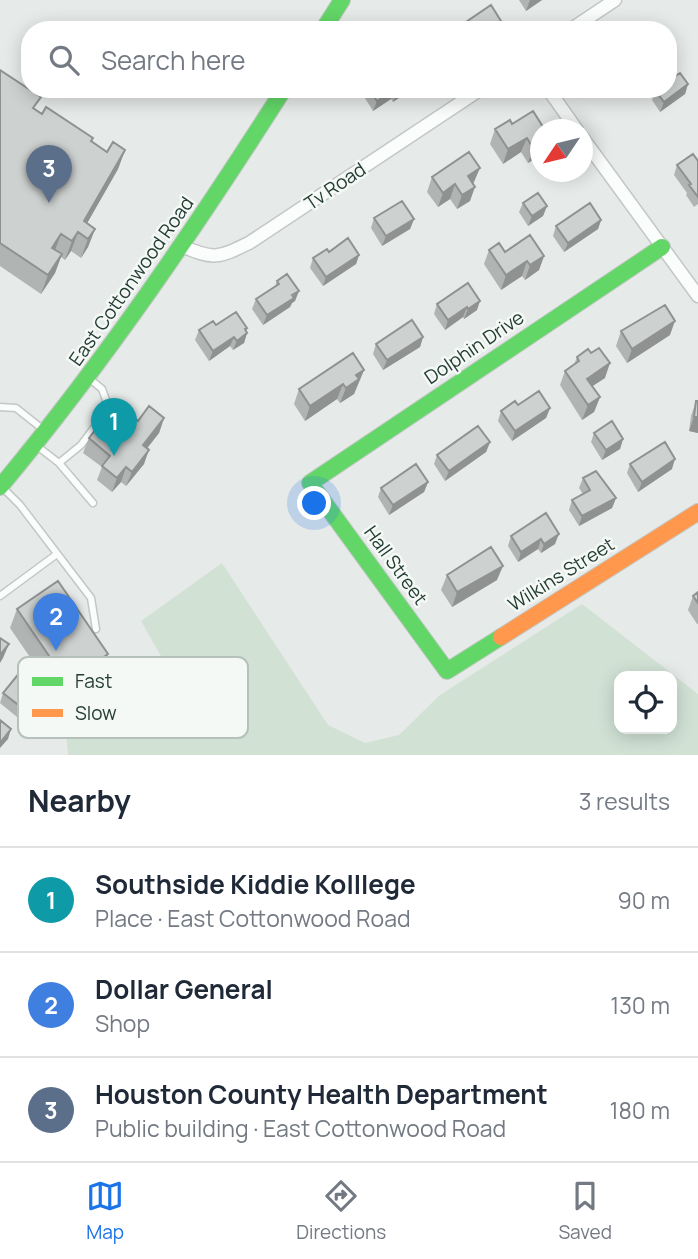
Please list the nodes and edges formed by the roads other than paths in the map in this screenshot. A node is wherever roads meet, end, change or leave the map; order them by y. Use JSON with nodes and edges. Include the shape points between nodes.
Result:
{"nodes":[{"id":1,"x":342,"y":0,"type":"edge"},
{"id":2,"x":615,"y":0,"type":"edge"},
{"id":3,"x":329,"y":21,"type":"edge"},
{"id":4,"x":584,"y":21,"type":"edge"},
{"id":5,"x":278,"y":98,"type":"edge"},
{"id":6,"x":467,"y":98,"type":"edge"},
{"id":7,"x":554,"y":98,"type":"edge"},
{"id":8,"x":569,"y":119,"type":"edge"},
{"id":9,"x":593,"y":151,"type":"edge"},
{"id":10,"x":182,"y":246,"type":"junction"},
{"id":11,"x":662,"y":247,"type":"junction"},
{"id":12,"x":698,"y":296,"type":"edge"},
{"id":13,"x":89,"y":378,"type":"junction"},
{"id":14,"x":0,"y":408,"type":"edge"},
{"id":15,"x":41,"y":439,"type":"junction"},
{"id":16,"x":60,"y":463,"type":"junction"},
{"id":17,"x":310,"y":483,"type":"joint"},
{"id":18,"x":0,"y":486,"type":"edge"},
{"id":19,"x":93,"y":503,"type":"dead end"},
{"id":20,"x":698,"y":512,"type":"edge"},
{"id":21,"x":57,"y":554,"type":"junction"},
{"id":22,"x":0,"y":596,"type":"edge"},
{"id":23,"x":96,"y":629,"type":"dead end"},
{"id":24,"x":447,"y":671,"type":"joint"}],
"edges":[{"from":1,"to":3,"type":"street"},
{"from":2,"to":4,"type":"street"},
{"from":5,"to":10,"type":"street","name":"East Cottonwood Road"},
{"from":6,"to":10,"type":"street","name":"Tv Road","via":[[249,243],[217,257]]},
{"from":7,"to":8,"type":"street"},
{"from":9,"to":11,"type":"street"},
{"from":10,"to":13,"type":"street","name":"East Cottonwood Road"},
{"from":11,"to":12,"type":"street"},
{"from":11,"to":17,"type":"street","name":"Dolphin Drive"},
{"from":13,"to":15,"type":"street","name":"East Cottonwood Road"},
{"from":13,"to":16,"type":"lane","via":[[102,389],[108,408]]},
{"from":14,"to":15,"type":"lane","via":[[16,408]]},
{"from":15,"to":16,"type":"lane"},
{"from":15,"to":18,"type":"street","name":"East Cottonwood Road"},
{"from":16,"to":19,"type":"lane"},
{"from":17,"to":24,"type":"street","name":"Hall Street"},
{"from":18,"to":21,"type":"lane"},
{"from":20,"to":24,"type":"street","name":"Wilkins Street"},
{"from":21,"to":22,"type":"lane"},
{"from":21,"to":23,"type":"lane","via":[[91,598]]}]}
